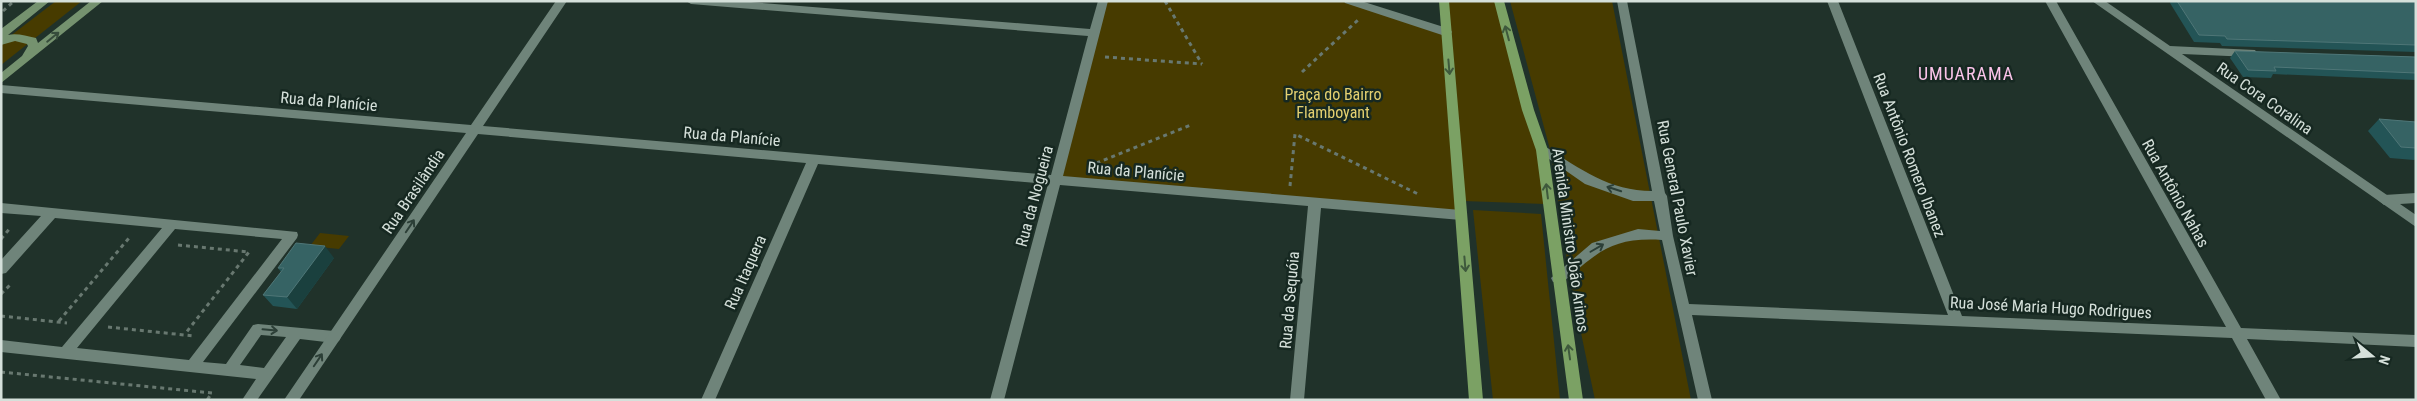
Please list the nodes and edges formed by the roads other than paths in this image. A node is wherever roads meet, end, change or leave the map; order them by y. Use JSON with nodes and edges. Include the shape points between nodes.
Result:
{"nodes":[{"id":1,"x":45,"y":1,"type":"edge"},
{"id":2,"x":98,"y":1,"type":"edge"},
{"id":3,"x":562,"y":1,"type":"edge"},
{"id":4,"x":691,"y":1,"type":"edge"},
{"id":5,"x":1103,"y":1,"type":"edge"},
{"id":6,"x":1350,"y":1,"type":"edge"},
{"id":7,"x":1444,"y":1,"type":"edge"},
{"id":8,"x":1499,"y":1,"type":"edge"},
{"id":9,"x":1622,"y":1,"type":"edge"},
{"id":10,"x":1832,"y":1,"type":"edge"},
{"id":11,"x":2050,"y":1,"type":"edge"},
{"id":12,"x":2097,"y":1,"type":"edge"},
{"id":13,"x":1446,"y":32,"type":"junction"},
{"id":14,"x":1095,"y":33,"type":"junction"},
{"id":15,"x":1,"y":35,"type":"edge"},
{"id":16,"x":1,"y":40,"type":"edge"},
{"id":17,"x":2167,"y":50,"type":"junction"},
{"id":18,"x":2266,"y":53,"type":"edge"},
{"id":19,"x":25,"y":59,"type":"junction"},
{"id":20,"x":1,"y":78,"type":"edge"},
{"id":21,"x":1,"y":89,"type":"edge"},
{"id":22,"x":476,"y":130,"type":"junction"},
{"id":23,"x":1542,"y":150,"type":"junction"},
{"id":24,"x":814,"y":159,"type":"junction"},
{"id":25,"x":1055,"y":180,"type":"junction"},
{"id":26,"x":1661,"y":196,"type":"junction"},
{"id":27,"x":2416,"y":198,"type":"edge"},
{"id":28,"x":2384,"y":200,"type":"junction"},
{"id":29,"x":1315,"y":203,"type":"junction"},
{"id":30,"x":1,"y":208,"type":"edge"},
{"id":31,"x":53,"y":212,"type":"junction"},
{"id":32,"x":1461,"y":215,"type":"junction"},
{"id":33,"x":2416,"y":222,"type":"edge"},
{"id":34,"x":172,"y":224,"type":"junction"},
{"id":35,"x":1667,"y":236,"type":"junction"},
{"id":36,"x":1,"y":269,"type":"edge"},
{"id":37,"x":1558,"y":278,"type":"junction"},
{"id":38,"x":1684,"y":309,"type":"junction"},
{"id":39,"x":1957,"y":321,"type":"junction"},
{"id":40,"x":297,"y":333,"type":"junction"},
{"id":41,"x":2236,"y":333,"type":"junction"},
{"id":42,"x":334,"y":337,"type":"junction"},
{"id":43,"x":2416,"y":341,"type":"edge"},
{"id":44,"x":1,"y":346,"type":"edge"},
{"id":45,"x":65,"y":353,"type":"junction"},
{"id":46,"x":192,"y":366,"type":"junction"},
{"id":47,"x":229,"y":370,"type":"junction"},
{"id":48,"x":267,"y":374,"type":"junction"},
{"id":49,"x":250,"y":400,"type":"edge"},
{"id":50,"x":291,"y":400,"type":"edge"},
{"id":51,"x":708,"y":400,"type":"edge"},
{"id":52,"x":997,"y":400,"type":"edge"},
{"id":53,"x":1297,"y":400,"type":"edge"},
{"id":54,"x":1476,"y":400,"type":"edge"},
{"id":55,"x":1576,"y":400,"type":"edge"},
{"id":56,"x":1705,"y":400,"type":"edge"},
{"id":57,"x":2274,"y":400,"type":"edge"}],
"edges":[{"from":1,"to":15,"type":"main road"},
{"from":19,"to":2,"type":"main road","one_way":true},
{"from":3,"to":22,"type":"street","name":"Rua Brasilândia"},
{"from":4,"to":14,"type":"street"},
{"from":5,"to":14,"type":"street","name":"Rua da Nogueira"},
{"from":6,"to":13,"type":"street"},
{"from":7,"to":13,"type":"main road"},
{"from":23,"to":8,"type":"main road","name":"Avenida Ministro João Arinos","one_way":true},
{"from":9,"to":26,"type":"street","name":"Rua General Paulo Xavier"},
{"from":10,"to":39,"type":"street","name":"Rua Antônio Romero Ibanez"},
{"from":11,"to":41,"type":"street","name":"Rua Antônio Nahas"},
{"from":12,"to":17,"type":"street","name":"Rua Cora Coralina"},
{"from":13,"to":32,"type":"main road","one_way":true},
{"from":14,"to":25,"type":"street","name":"Rua da Nogueira"},
{"from":16,"to":19,"type":"main road","via":[[15,37],[32,41],[34,46]]},
{"from":17,"to":18,"type":"street"},
{"from":17,"to":28,"type":"street","name":"Rua Cora Coralina"},
{"from":19,"to":20,"type":"main road"},
{"from":21,"to":22,"type":"street","name":"Rua da Planície"},
{"from":22,"to":24,"type":"street","name":"Rua da Planície"},
{"from":42,"to":22,"type":"street","name":"Rua Brasilândia","one_way":true},
{"from":26,"to":23,"type":"street","one_way":true,"via":[[1633,196],[1589,181]]},
{"from":37,"to":23,"type":"main road","name":"Avenida Ministro João Arinos","one_way":true},
{"from":24,"to":25,"type":"street","name":"Rua da Planície"},
{"from":24,"to":51,"type":"street","name":"Rua Itaquera"},
{"from":25,"to":29,"type":"street","name":"Rua da Planície"},
{"from":25,"to":52,"type":"street","name":"Rua da Nogueira"},
{"from":26,"to":35,"type":"street","name":"Rua General Paulo Xavier"},
{"from":27,"to":28,"type":"street"},
{"from":28,"to":33,"type":"street","name":"Rua Cora Coralina"},
{"from":29,"to":32,"type":"street","name":"Rua da Planície"},
{"from":29,"to":53,"type":"street","name":"Rua da Sequóia"},
{"from":30,"to":31,"type":"street"},
{"from":31,"to":34,"type":"street"},
{"from":31,"to":36,"type":"street"},
{"from":32,"to":54,"type":"main road","one_way":true},
{"from":34,"to":45,"type":"street"},
{"from":34,"to":46,"type":"street","via":[[292,235]]},
{"from":37,"to":35,"type":"street","one_way":true,"via":[[1597,246],[1638,234]]},
{"from":35,"to":38,"type":"street","name":"Rua General Paulo Xavier"},
{"from":55,"to":37,"type":"main road","name":"Avenida Ministro João Arinos","one_way":true},
{"from":38,"to":39,"type":"street","name":"Rua José Maria Hugo Rodrigues"},
{"from":38,"to":56,"type":"street","name":"Rua General Paulo Xavier"},
{"from":39,"to":41,"type":"street","name":"Rua José Maria Hugo Rodrigues"},
{"from":40,"to":42,"type":"street"},
{"from":47,"to":40,"type":"street","one_way":true,"via":[[258,329]]},
{"from":40,"to":48,"type":"street"},
{"from":41,"to":43,"type":"street","name":"Rua José Maria Hugo Rodrigues"},
{"from":41,"to":57,"type":"street","name":"Rua Antônio Nahas"},
{"from":50,"to":42,"type":"street","name":"Rua Brasilândia","one_way":true},
{"from":44,"to":45,"type":"street"},
{"from":45,"to":46,"type":"street"},
{"from":46,"to":47,"type":"street"},
{"from":47,"to":48,"type":"street"},
{"from":48,"to":49,"type":"street"}]}
